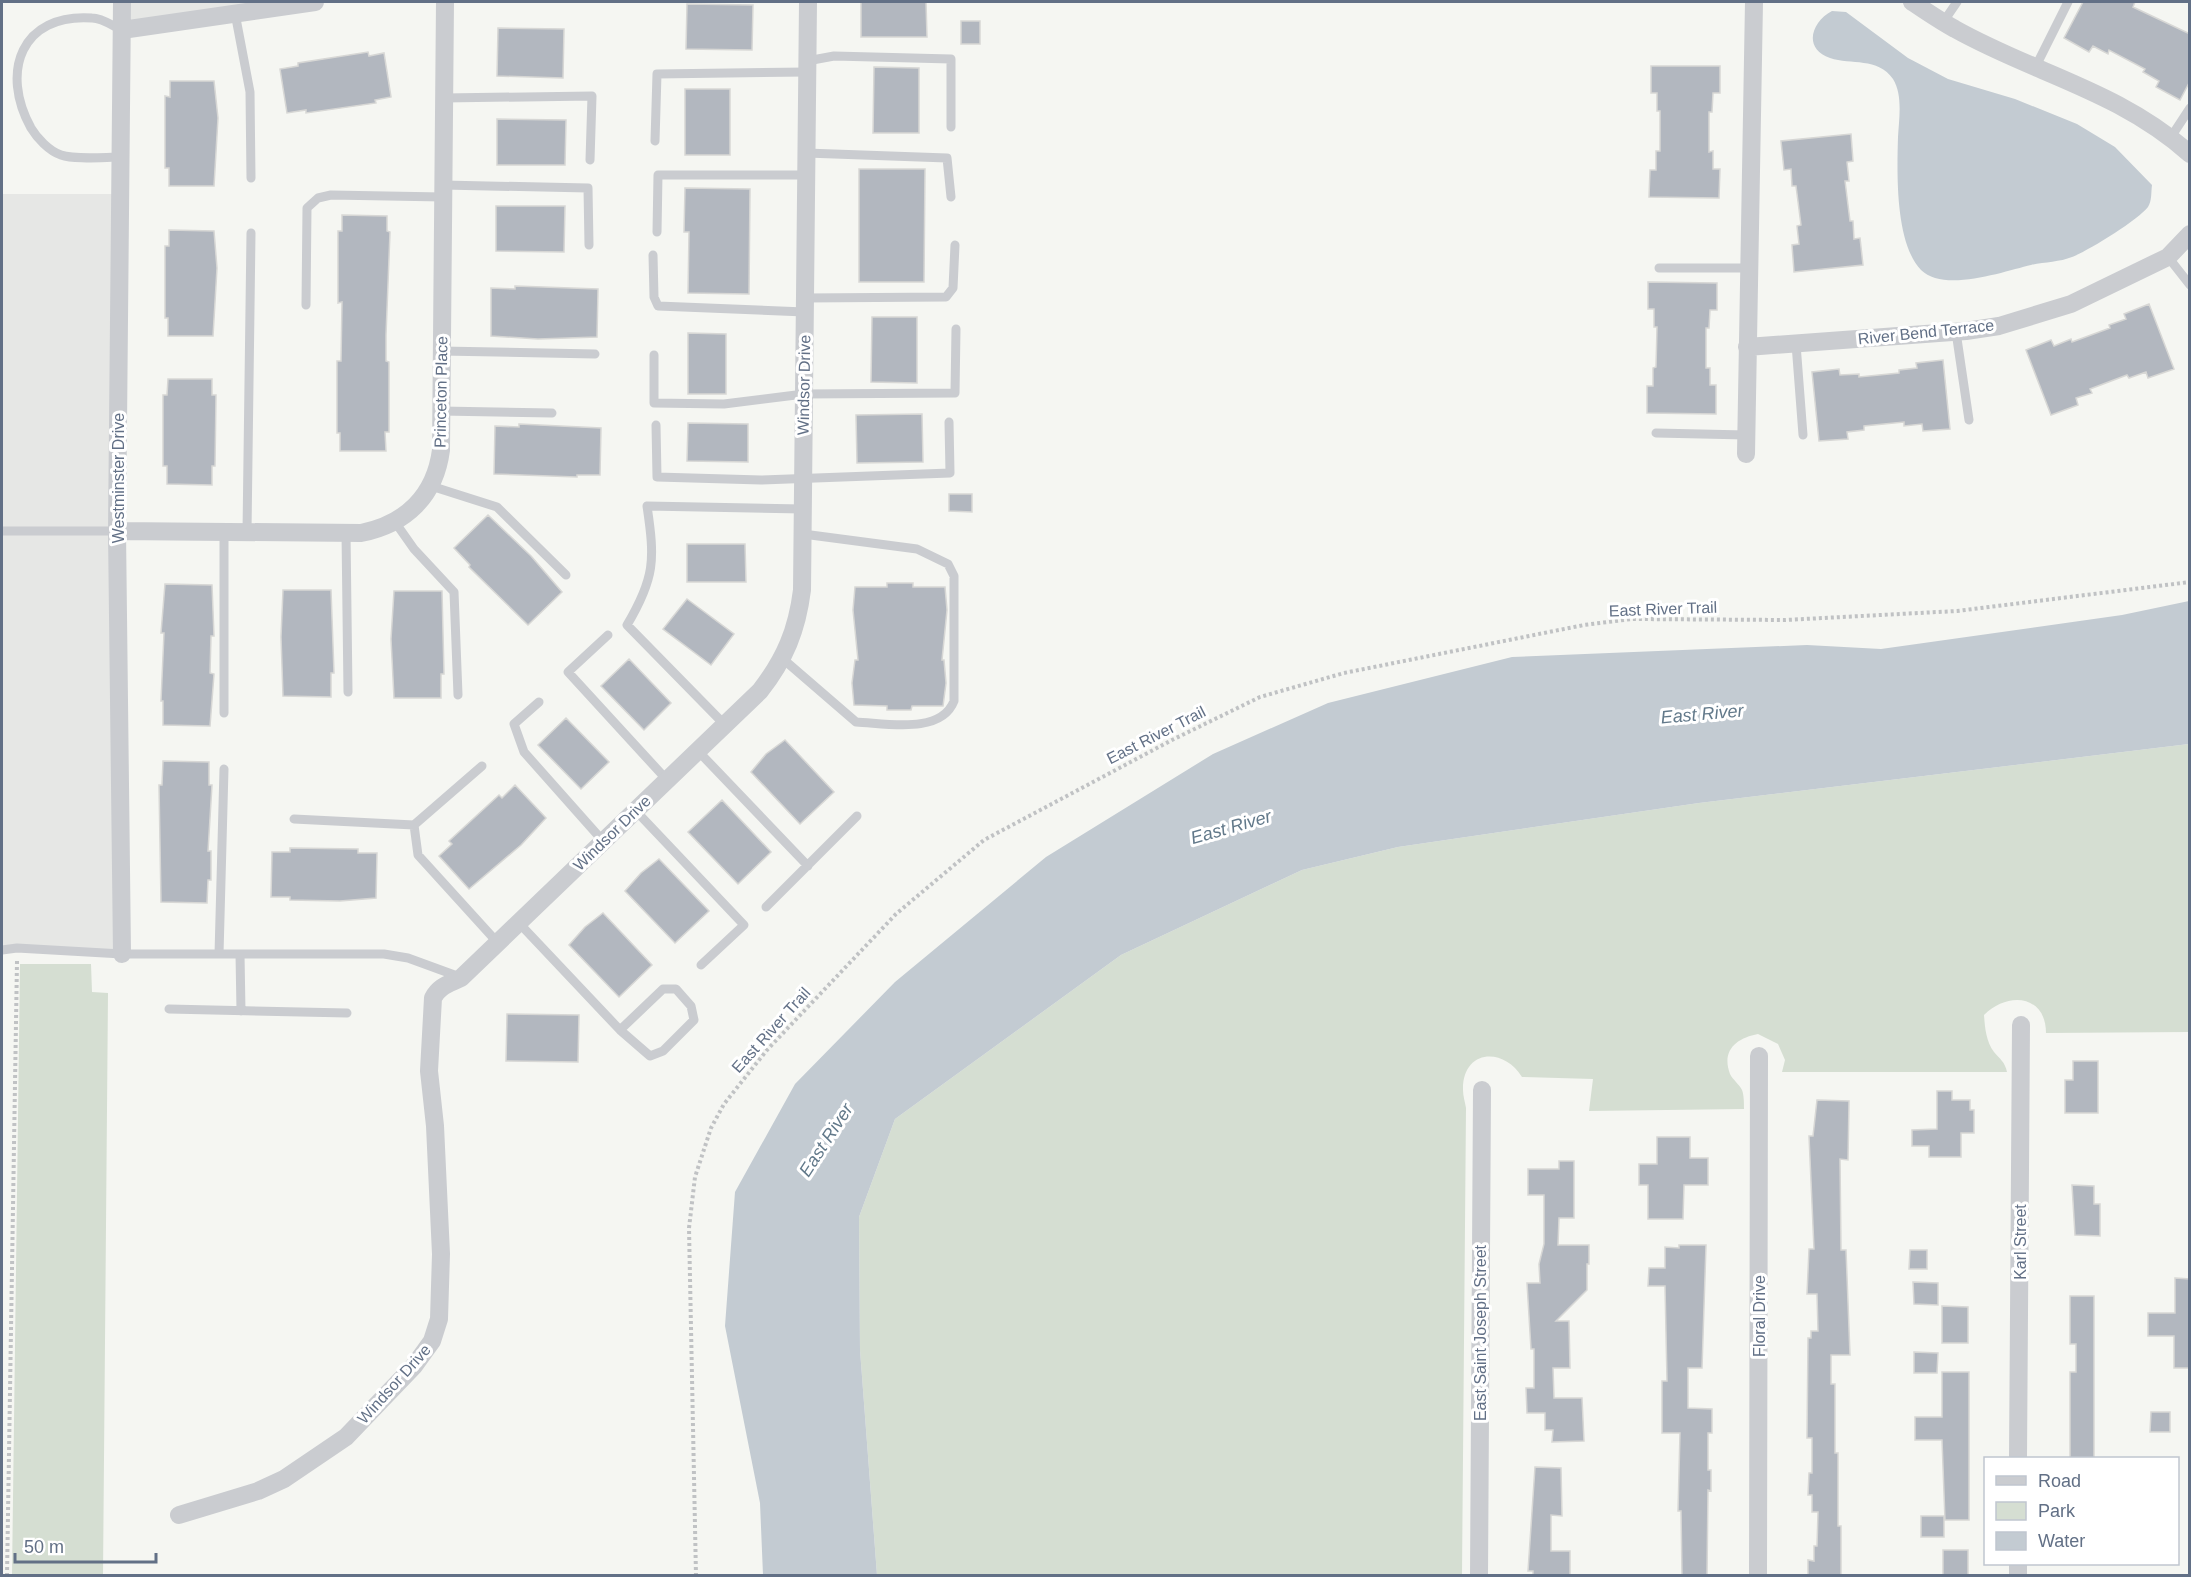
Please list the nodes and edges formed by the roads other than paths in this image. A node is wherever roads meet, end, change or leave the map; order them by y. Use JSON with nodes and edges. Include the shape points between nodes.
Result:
{"nodes":[{"id":1,"x":122,"y":2,"type":"edge"},
{"id":2,"x":315,"y":2,"type":"edge"},
{"id":3,"x":445,"y":2,"type":"edge"},
{"id":4,"x":808,"y":2,"type":"edge"},
{"id":5,"x":1754,"y":2,"type":"edge"},
{"id":6,"x":1912,"y":2,"type":"edge"},
{"id":7,"x":1957,"y":2,"type":"edge"},
{"id":8,"x":2068,"y":2,"type":"edge"},
{"id":9,"x":235,"y":13,"type":"junction"},
{"id":10,"x":1944,"y":21,"type":"junction"},
{"id":11,"x":122,"y":30,"type":"junction"},
{"id":12,"x":807,"y":66,"type":"junction"},
{"id":13,"x":2036,"y":66,"type":"junction"},
{"id":14,"x":444,"y":98,"type":"junction"},
{"id":15,"x":2190,"y":108,"type":"edge"},
{"id":16,"x":951,"y":126,"type":"dead end"},
{"id":17,"x":2171,"y":137,"type":"junction"},
{"id":18,"x":655,"y":141,"type":"dead end"},
{"id":19,"x":806,"y":153,"type":"junction"},
{"id":20,"x":2190,"y":154,"type":"edge"},
{"id":21,"x":121,"y":157,"type":"junction"},
{"id":22,"x":590,"y":160,"type":"dead end"},
{"id":23,"x":806,"y":175,"type":"junction"},
{"id":24,"x":251,"y":178,"type":"dead end"},
{"id":25,"x":443,"y":191,"type":"junction"},
{"id":26,"x":951,"y":197,"type":"dead end"},
{"id":27,"x":657,"y":232,"type":"dead end"},
{"id":28,"x":251,"y":233,"type":"dead end"},
{"id":29,"x":2190,"y":234,"type":"edge"},
{"id":30,"x":589,"y":244,"type":"dead end"},
{"id":31,"x":955,"y":245,"type":"dead end"},
{"id":32,"x":653,"y":255,"type":"dead end"},
{"id":33,"x":2168,"y":257,"type":"junction"},
{"id":34,"x":1659,"y":268,"type":"dead end"},
{"id":35,"x":1749,"y":268,"type":"junction"},
{"id":36,"x":2190,"y":285,"type":"edge"},
{"id":37,"x":306,"y":305,"type":"dead end"},
{"id":38,"x":805,"y":305,"type":"junction"},
{"id":39,"x":956,"y":329,"type":"dead end"},
{"id":40,"x":1956,"y":332,"type":"junction"},
{"id":41,"x":1796,"y":344,"type":"junction"},
{"id":42,"x":1748,"y":347,"type":"junction"},
{"id":43,"x":441,"y":351,"type":"junction"},
{"id":44,"x":595,"y":354,"type":"dead end"},
{"id":45,"x":654,"y":355,"type":"dead end"},
{"id":46,"x":804,"y":394,"type":"junction"},
{"id":47,"x":441,"y":411,"type":"junction"},
{"id":48,"x":552,"y":413,"type":"dead end"},
{"id":49,"x":1970,"y":420,"type":"dead end"},
{"id":50,"x":949,"y":422,"type":"dead end"},
{"id":51,"x":656,"y":425,"type":"dead end"},
{"id":52,"x":1656,"y":433,"type":"dead end"},
{"id":53,"x":1746,"y":435,"type":"junction"},
{"id":54,"x":1803,"y":435,"type":"dead end"},
{"id":55,"x":1746,"y":454,"type":"dead end"},
{"id":56,"x":803,"y":477,"type":"junction"},
{"id":57,"x":431,"y":486,"type":"junction"},
{"id":58,"x":803,"y":509,"type":"junction"},
{"id":59,"x":395,"y":522,"type":"junction"},
{"id":60,"x":2,"y":531,"type":"edge"},
{"id":61,"x":117,"y":531,"type":"junction"},
{"id":62,"x":224,"y":532,"type":"junction"},
{"id":63,"x":247,"y":532,"type":"junction"},
{"id":64,"x":346,"y":533,"type":"junction"},
{"id":65,"x":803,"y":534,"type":"junction"},
{"id":66,"x":566,"y":575,"type":"dead end"},
{"id":67,"x":608,"y":635,"type":"dead end"},
{"id":68,"x":783,"y":659,"type":"junction"},
{"id":69,"x":348,"y":692,"type":"dead end"},
{"id":70,"x":458,"y":695,"type":"dead end"},
{"id":71,"x":539,"y":702,"type":"dead end"},
{"id":72,"x":224,"y":713,"type":"dead end"},
{"id":73,"x":725,"y":725,"type":"junction"},
{"id":74,"x":698,"y":751,"type":"junction"},
{"id":75,"x":482,"y":766,"type":"dead end"},
{"id":76,"x":224,"y":769,"type":"dead end"},
{"id":77,"x":667,"y":780,"type":"junction"},
{"id":78,"x":635,"y":810,"type":"junction"},
{"id":79,"x":857,"y":816,"type":"dead end"},
{"id":80,"x":294,"y":819,"type":"dead end"},
{"id":81,"x":414,"y":825,"type":"junction"},
{"id":82,"x":603,"y":841,"type":"junction"},
{"id":83,"x":808,"y":866,"type":"junction"},
{"id":84,"x":766,"y":907,"type":"dead end"},
{"id":85,"x":518,"y":922,"type":"junction"},
{"id":86,"x":497,"y":942,"type":"junction"},
{"id":87,"x":2,"y":950,"type":"edge"},
{"id":88,"x":122,"y":954,"type":"junction"},
{"id":89,"x":219,"y":954,"type":"junction"},
{"id":90,"x":240,"y":954,"type":"junction"},
{"id":91,"x":701,"y":965,"type":"dead end"},
{"id":92,"x":461,"y":978,"type":"junction"},
{"id":93,"x":168,"y":1009,"type":"dead end"},
{"id":94,"x":241,"y":1011,"type":"junction"},
{"id":95,"x":347,"y":1014,"type":"dead end"},
{"id":96,"x":2021,"y":1024,"type":"dead end"},
{"id":97,"x":620,"y":1030,"type":"junction"},
{"id":98,"x":1759,"y":1056,"type":"dead end"},
{"id":99,"x":1482,"y":1090,"type":"dead end"},
{"id":100,"x":2018,"y":1457,"type":"edge"},
{"id":101,"x":178,"y":1515,"type":"dead end"},
{"id":102,"x":1479,"y":1575,"type":"edge"},
{"id":103,"x":1758,"y":1575,"type":"edge"}],
"edges":[{"from":1,"to":11,"type":"street","name":"Westminster Drive"},
{"from":2,"to":9,"type":"street"},
{"from":3,"to":14,"type":"street","name":"Princeton Place"},
{"from":4,"to":12,"type":"street","name":"Windsor Drive"},
{"from":5,"to":35,"type":"street"},
{"from":6,"to":10,"type":"street"},
{"from":7,"to":10,"type":"lane"},
{"from":8,"to":13,"type":"lane"},
{"from":9,"to":11,"type":"street"},
{"from":9,"to":24,"type":"lane","via":[[250,92]]},
{"from":10,"to":13,"type":"street"},
{"from":11,"to":21,"type":"street","name":"Westminster Drive"},
{"from":11,"to":21,"type":"lane","via":[[94,18],[57,21],[33,32],[17,57],[15,88],[21,111],[38,139],[60,155]]},
{"from":12,"to":16,"type":"lane","via":[[834,56],[951,59]]},
{"from":12,"to":18,"type":"lane","via":[[657,74]]},
{"from":12,"to":19,"type":"street","name":"Windsor Drive"},
{"from":13,"to":17,"type":"street","via":[[2116,101]]},
{"from":14,"to":22,"type":"lane","via":[[592,96]]},
{"from":14,"to":25,"type":"street","name":"Princeton Place"},
{"from":15,"to":17,"type":"lane"},
{"from":17,"to":20,"type":"street"},
{"from":19,"to":23,"type":"street","name":"Windsor Drive"},
{"from":19,"to":26,"type":"lane","via":[[947,158]]},
{"from":21,"to":61,"type":"street","name":"Westminster Drive"},
{"from":23,"to":27,"type":"lane","via":[[658,175]]},
{"from":23,"to":38,"type":"street","name":"Windsor Drive"},
{"from":25,"to":30,"type":"lane","via":[[588,188]]},
{"from":25,"to":37,"type":"lane","via":[[318,198],[307,208]]},
{"from":25,"to":43,"type":"street","name":"Princeton Place"},
{"from":28,"to":63,"type":"lane"},
{"from":29,"to":33,"type":"street","name":"River Bend Terrace"},
{"from":31,"to":38,"type":"lane","via":[[953,288],[946,297]]},
{"from":32,"to":38,"type":"lane","via":[[654,297],[658,306]]},
{"from":33,"to":36,"type":"lane"},
{"from":33,"to":40,"type":"street","name":"River Bend Terrace","via":[[2071,304],[1999,326]]},
{"from":34,"to":35,"type":"lane"},
{"from":35,"to":42,"type":"street"},
{"from":38,"to":46,"type":"street","name":"Windsor Drive"},
{"from":39,"to":46,"type":"lane","via":[[955,393]]},
{"from":40,"to":41,"type":"street","name":"River Bend Terrace"},
{"from":40,"to":49,"type":"lane"},
{"from":41,"to":42,"type":"street","name":"River Bend Terrace"},
{"from":41,"to":54,"type":"lane"},
{"from":42,"to":53,"type":"street"},
{"from":43,"to":44,"type":"lane"},
{"from":43,"to":47,"type":"street","name":"Princeton Place"},
{"from":45,"to":46,"type":"lane","via":[[654,403],[724,404]]},
{"from":46,"to":56,"type":"street","name":"Windsor Drive"},
{"from":47,"to":48,"type":"lane"},
{"from":47,"to":57,"type":"street","name":"Princeton Place","via":[[439,464]]},
{"from":50,"to":56,"type":"lane","via":[[950,473]]},
{"from":51,"to":56,"type":"lane","via":[[657,477]]},
{"from":52,"to":53,"type":"lane"},
{"from":53,"to":55,"type":"street"},
{"from":56,"to":58,"type":"street","name":"Windsor Drive"},
{"from":57,"to":59,"type":"street","name":"Princeton Place","via":[[410,512]]},
{"from":57,"to":66,"type":"lane","via":[[497,507]]},
{"from":58,"to":65,"type":"street","name":"Windsor Drive"},
{"from":58,"to":73,"type":"lane","via":[[647,506],[653,550],[646,593],[627,625]]},
{"from":59,"to":64,"type":"street","name":"Princeton Place","via":[[380,529]]},
{"from":59,"to":70,"type":"lane","via":[[454,592]]},
{"from":60,"to":61,"type":"lane"},
{"from":61,"to":62,"type":"street","name":"Princeton Place"},
{"from":61,"to":88,"type":"street","name":"Westminster Drive"},
{"from":62,"to":63,"type":"street","name":"Princeton Place"},
{"from":62,"to":72,"type":"lane"},
{"from":63,"to":64,"type":"street","name":"Princeton Place"},
{"from":64,"to":69,"type":"lane"},
{"from":65,"to":68,"type":"street","name":"Windsor Drive","via":[[798,618]]},
{"from":65,"to":68,"type":"lane","via":[[917,549],[948,564],[954,576],[954,701],[945,716],[928,723],[856,722]]},
{"from":67,"to":77,"type":"lane","via":[[568,672]]},
{"from":68,"to":73,"type":"street","name":"Windsor Drive","via":[[760,691]]},
{"from":71,"to":82,"type":"lane","via":[[514,724],[524,752]]},
{"from":73,"to":74,"type":"street","name":"Windsor Drive"},
{"from":74,"to":77,"type":"street","name":"Windsor Drive"},
{"from":74,"to":83,"type":"lane"},
{"from":75,"to":81,"type":"lane"},
{"from":76,"to":89,"type":"lane"},
{"from":77,"to":78,"type":"street","name":"Windsor Drive"},
{"from":78,"to":82,"type":"street","name":"Windsor Drive"},
{"from":78,"to":91,"type":"lane","via":[[744,925]]},
{"from":79,"to":83,"type":"lane"},
{"from":80,"to":81,"type":"lane"},
{"from":81,"to":86,"type":"lane","via":[[418,855]]},
{"from":82,"to":85,"type":"street","name":"Windsor Drive"},
{"from":83,"to":84,"type":"lane"},
{"from":85,"to":86,"type":"street","name":"Windsor Drive"},
{"from":85,"to":97,"type":"lane"},
{"from":86,"to":92,"type":"street","name":"Windsor Drive"},
{"from":87,"to":88,"type":"lane"},
{"from":88,"to":89,"type":"lane"},
{"from":89,"to":90,"type":"lane"},
{"from":90,"to":92,"type":"lane","via":[[384,954],[408,958]]},
{"from":90,"to":94,"type":"lane"},
{"from":92,"to":101,"type":"street","name":"Windsor Drive","via":[[443,985],[433,998],[429,1071],[441,1254],[439,1319],[432,1341],[414,1366],[346,1437],[330,1448],[284,1479],[258,1491]]},
{"from":93,"to":94,"type":"lane"},
{"from":94,"to":95,"type":"lane"},
{"from":96,"to":100,"type":"street","name":"Karl Street"},
{"from":97,"to":97,"type":"lane","via":[[650,1056],[663,1051],[694,1020],[694,1014],[676,989],[663,989]]},
{"from":98,"to":103,"type":"street","name":"Floral Drive"},
{"from":99,"to":102,"type":"street","name":"East Saint Joseph Street"}]}
